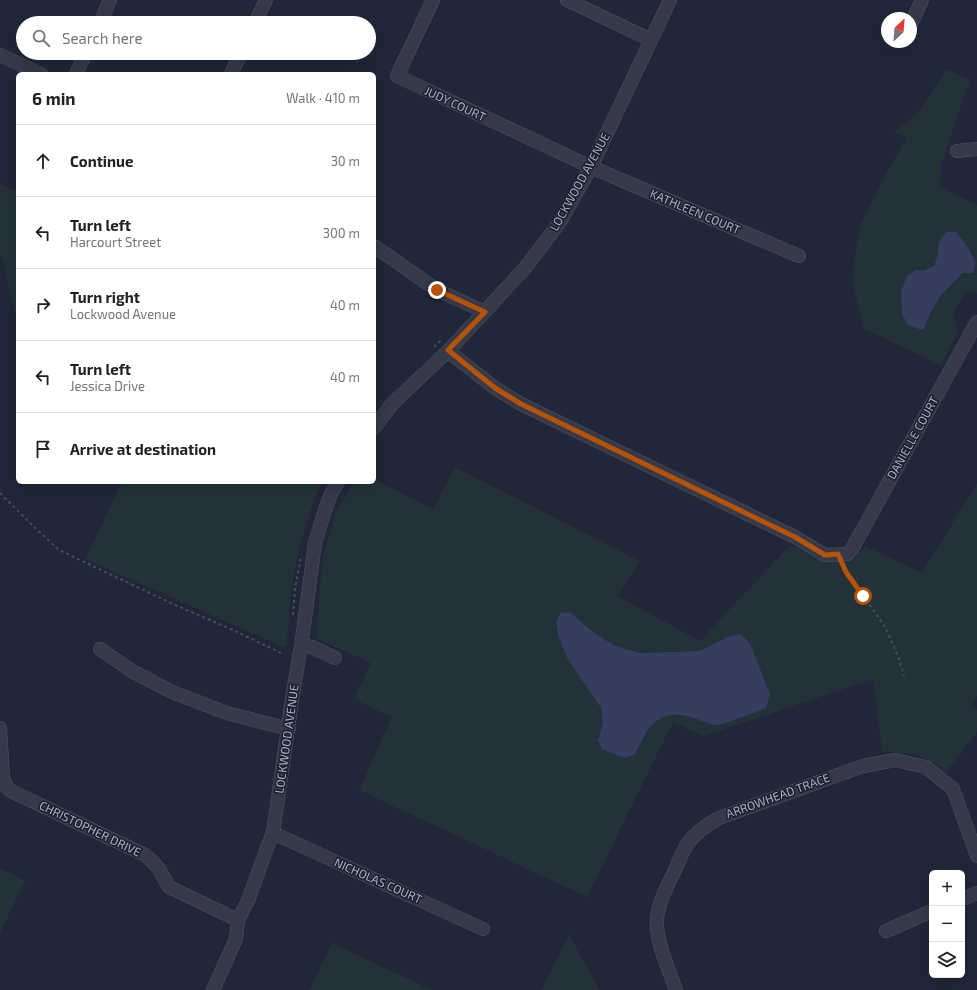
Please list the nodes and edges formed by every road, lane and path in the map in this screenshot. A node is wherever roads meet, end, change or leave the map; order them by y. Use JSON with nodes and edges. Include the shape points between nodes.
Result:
{"nodes":[{"id":1,"x":110,"y":0,"type":"edge"},
{"id":2,"x":266,"y":0,"type":"edge"},
{"id":3,"x":433,"y":0,"type":"edge"},
{"id":4,"x":567,"y":0,"type":"edge"},
{"id":5,"x":670,"y":0,"type":"edge"},
{"id":6,"x":922,"y":0,"type":"edge"},
{"id":7,"x":916,"y":12,"type":"edge"},
{"id":8,"x":103,"y":16,"type":"edge"},
{"id":9,"x":258,"y":16,"type":"edge"},
{"id":10,"x":651,"y":40,"type":"junction"},
{"id":11,"x":0,"y":55,"type":"edge"},
{"id":12,"x":83,"y":60,"type":"edge"},
{"id":13,"x":238,"y":60,"type":"edge"},
{"id":14,"x":37,"y":72,"type":"edge"},
{"id":15,"x":77,"y":72,"type":"edge"},
{"id":16,"x":232,"y":72,"type":"edge"},
{"id":17,"x":977,"y":149,"type":"edge"},
{"id":18,"x":957,"y":151,"type":"dead end"},
{"id":19,"x":591,"y":167,"type":"junction"},
{"id":20,"x":376,"y":247,"type":"edge"},
{"id":21,"x":799,"y":256,"type":"dead end"},
{"id":22,"x":485,"y":312,"type":"junction"},
{"id":23,"x":977,"y":322,"type":"edge"},
{"id":24,"x":444,"y":338,"type":"dead end"},
{"id":25,"x":433,"y":348,"type":"dead end"},
{"id":26,"x":448,"y":350,"type":"junction"},
{"id":27,"x":376,"y":425,"type":"edge"},
{"id":28,"x":337,"y":484,"type":"edge"},
{"id":29,"x":0,"y":493,"type":"edge"},
{"id":30,"x":843,"y":554,"type":"junction"},
{"id":31,"x":301,"y":645,"type":"junction"},
{"id":32,"x":100,"y":649,"type":"dead end"},
{"id":33,"x":283,"y":654,"type":"dead end"},
{"id":34,"x":335,"y":658,"type":"dead end"},
{"id":35,"x":904,"y":676,"type":"dead end"},
{"id":36,"x":0,"y":728,"type":"edge"},
{"id":37,"x":289,"y":729,"type":"junction"},
{"id":38,"x":273,"y":833,"type":"junction"},
{"id":39,"x":977,"y":856,"type":"edge"},
{"id":40,"x":977,"y":893,"type":"edge"},
{"id":41,"x":965,"y":898,"type":"edge"},
{"id":42,"x":929,"y":913,"type":"edge"},
{"id":43,"x":238,"y":920,"type":"junction"},
{"id":44,"x":483,"y":929,"type":"dead end"},
{"id":45,"x":886,"y":931,"type":"dead end"},
{"id":46,"x":213,"y":990,"type":"edge"},
{"id":47,"x":676,"y":990,"type":"edge"}],
"edges":[{"from":1,"to":8,"type":"street"},
{"from":2,"to":9,"type":"street"},
{"from":3,"to":19,"type":"street","name":"JUDY COURT","via":[[397,76]]},
{"from":4,"to":10,"type":"street"},
{"from":5,"to":10,"type":"street","name":"LOCKWOOD AVENUE"},
{"from":6,"to":7,"type":"street"},
{"from":10,"to":19,"type":"street","name":"LOCKWOOD AVENUE"},
{"from":11,"to":14,"type":"street"},
{"from":12,"to":15,"type":"street"},
{"from":13,"to":16,"type":"street"},
{"from":17,"to":18,"type":"street"},
{"from":19,"to":21,"type":"street","name":"KATHLEEN COURT"},
{"from":19,"to":22,"type":"street","name":"LOCKWOOD AVENUE","via":[[560,222],[525,268]]},
{"from":20,"to":22,"type":"street","via":[[437,290]]},
{"from":22,"to":26,"type":"street","name":"LOCKWOOD AVENUE"},
{"from":23,"to":30,"type":"street","name":"DANIELLE COURT","via":[[852,549]]},
{"from":24,"to":25,"type":"path"},
{"from":26,"to":27,"type":"street","name":"LOCKWOOD AVENUE","via":[[392,404]]},
{"from":26,"to":30,"type":"street","via":[[495,388],[521,404],[795,537],[825,555]]},
{"from":28,"to":31,"type":"street","name":"LOCKWOOD AVENUE","via":[[314,543]]},
{"from":29,"to":33,"type":"path","via":[[59,550]]},
{"from":30,"to":35,"type":"path","via":[[846,572],[884,626]]},
{"from":31,"to":34,"type":"street","via":[[312,647]]},
{"from":31,"to":37,"type":"street","name":"LOCKWOOD AVENUE"},
{"from":32,"to":37,"type":"street","via":[[132,671],[172,692],[227,713]]},
{"from":36,"to":43,"type":"street","name":"CHRISTOPHER DRIVE","via":[[3,777],[11,791],[144,855],[159,870],[170,887]]},
{"from":37,"to":38,"type":"street","name":"LOCKWOOD AVENUE"},
{"from":38,"to":43,"type":"street","name":"LOCKWOOD AVENUE","via":[[248,901]]},
{"from":38,"to":44,"type":"street","name":"NICHOLAS COURT"},
{"from":39,"to":47,"type":"street","name":"ARROWHEAD TRACE","via":[[953,789],[926,767],[895,760],[863,766],[719,818],[709,823],[688,843],[657,913],[658,940]]},
{"from":40,"to":41,"type":"street"},
{"from":42,"to":45,"type":"street"},
{"from":43,"to":46,"type":"street","name":"LOCKWOOD AVENUE","via":[[236,939]]}]}
